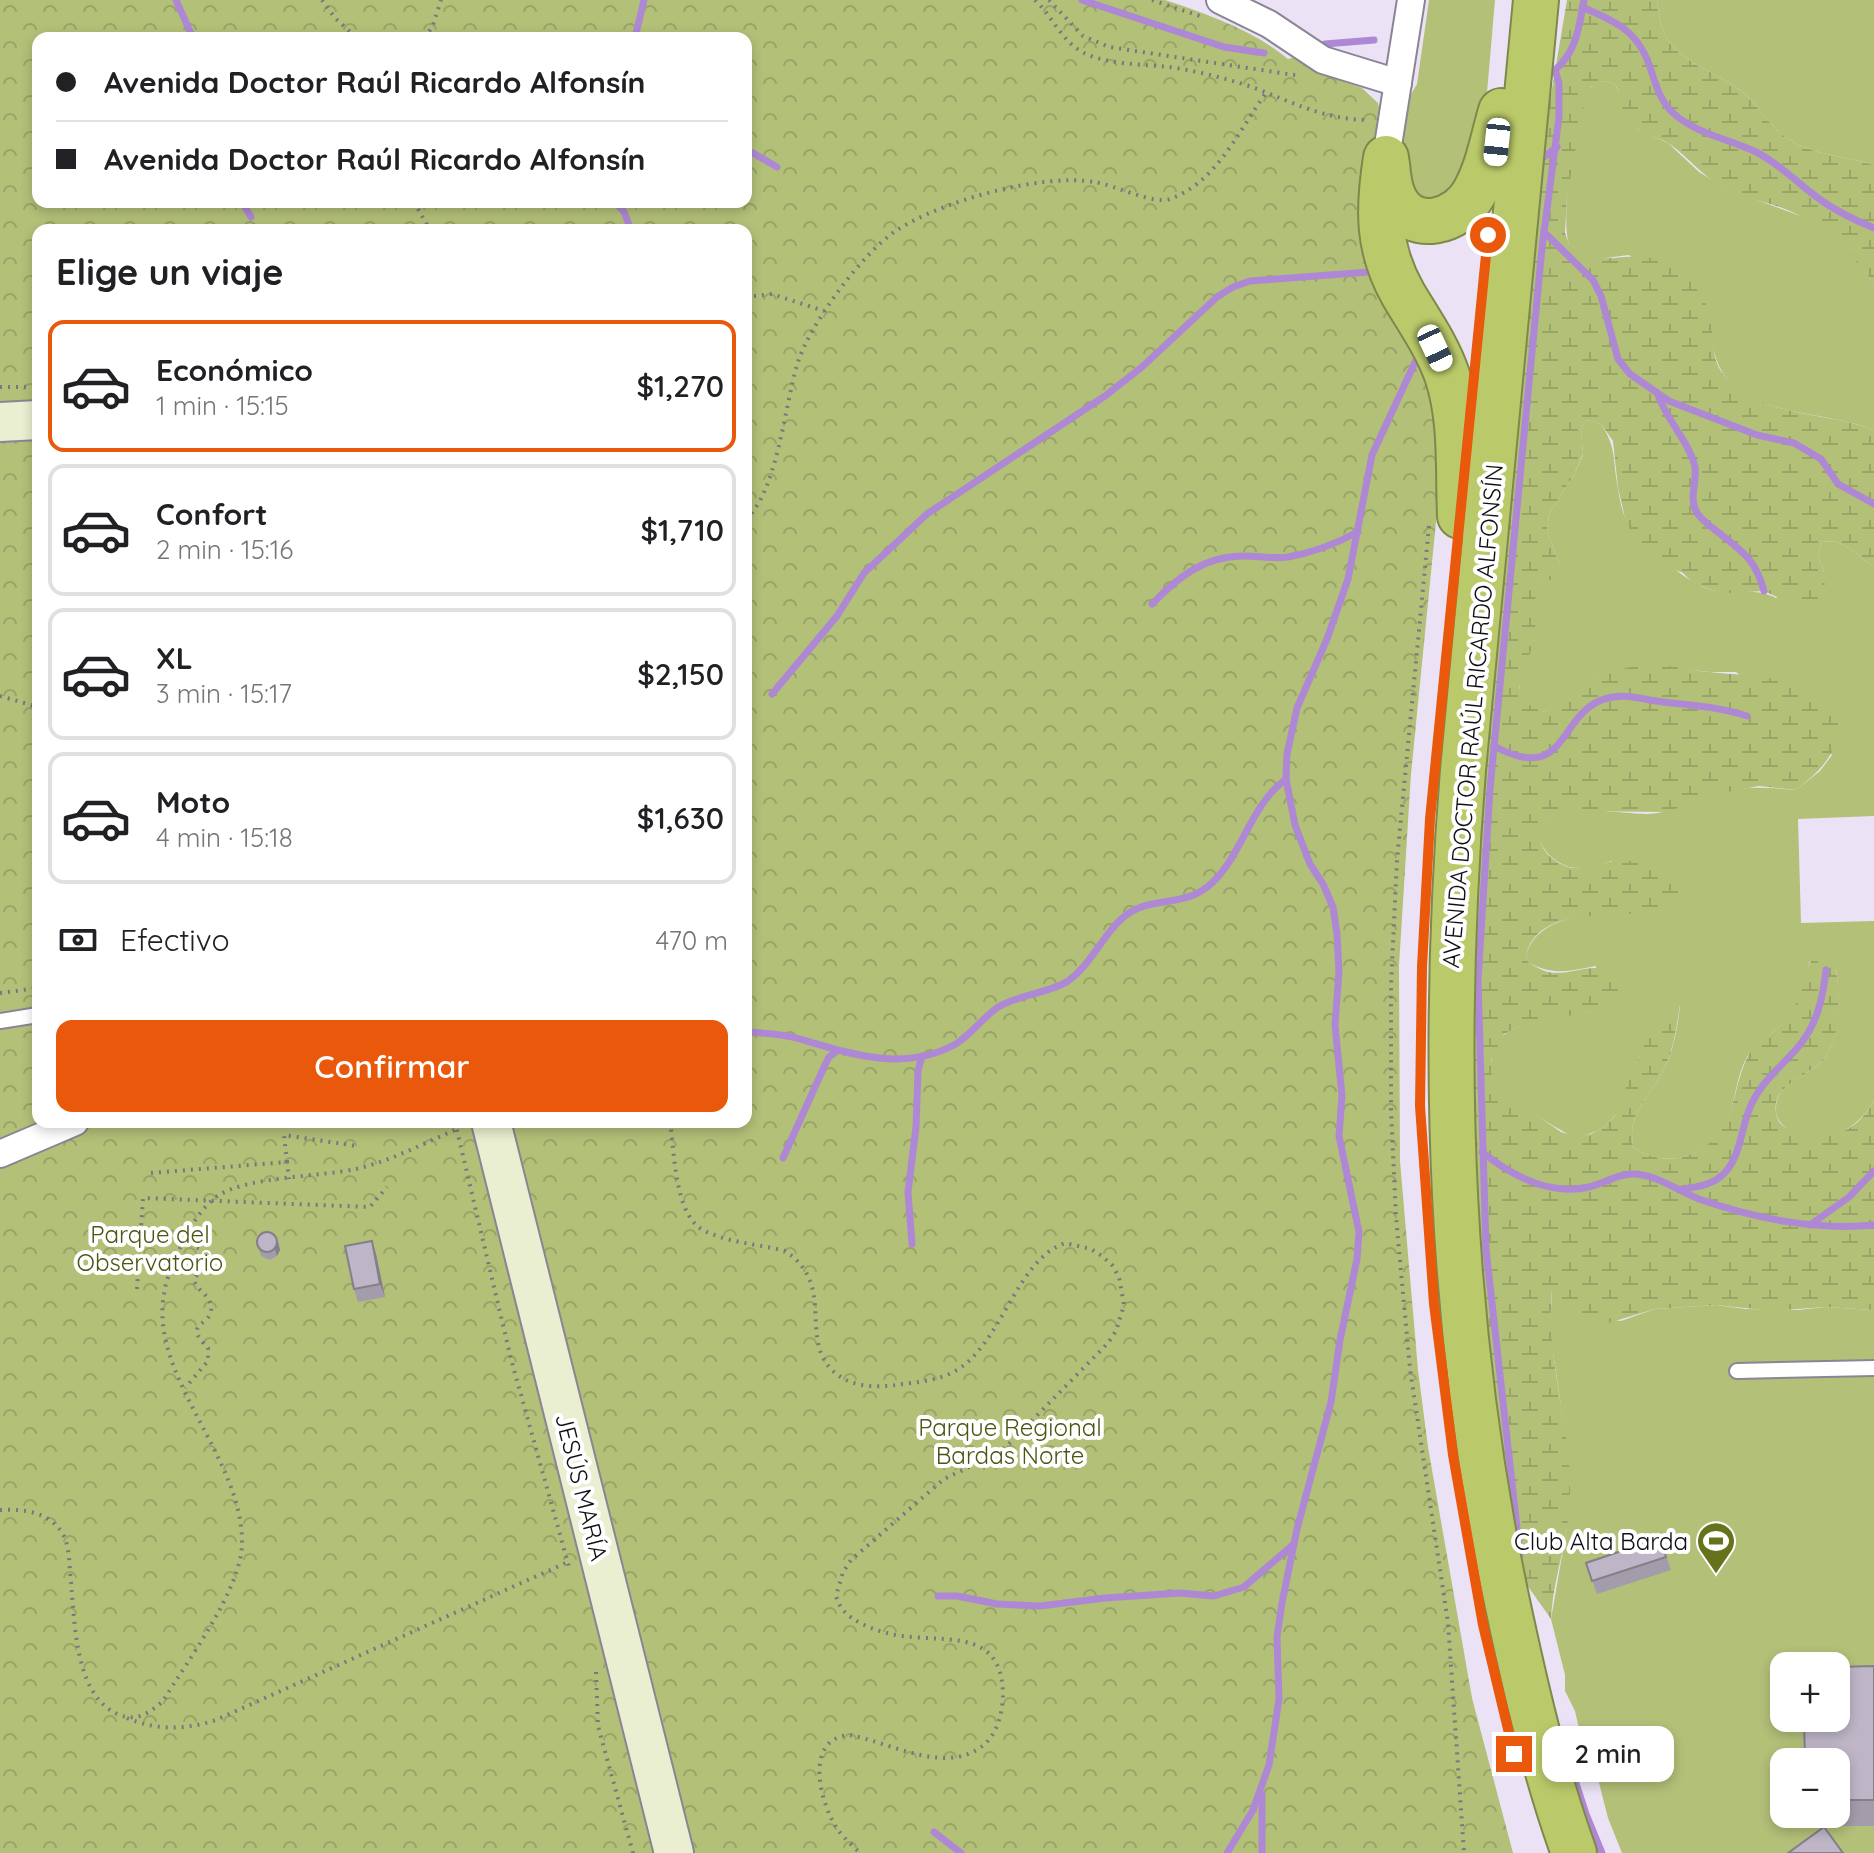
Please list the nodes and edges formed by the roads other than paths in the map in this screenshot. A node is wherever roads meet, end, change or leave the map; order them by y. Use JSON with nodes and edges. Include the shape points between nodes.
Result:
{"nodes":[{"id":1,"x":1220,"y":0,"type":"edge"},
{"id":2,"x":1411,"y":0,"type":"edge"},
{"id":3,"x":1510,"y":0,"type":"edge"},
{"id":4,"x":1536,"y":0,"type":"edge"},
{"id":5,"x":1553,"y":0,"type":"edge"},
{"id":6,"x":1398,"y":83,"type":"junction"},
{"id":7,"x":1513,"y":120,"type":"junction"},
{"id":8,"x":1381,"y":139,"type":"junction"},
{"id":9,"x":32,"y":420,"type":"edge"},
{"id":10,"x":0,"y":422,"type":"edge"},
{"id":11,"x":1445,"y":518,"type":"junction"},
{"id":12,"x":32,"y":1016,"type":"edge"},
{"id":13,"x":0,"y":1021,"type":"edge"},
{"id":14,"x":61,"y":1128,"type":"edge"},
{"id":15,"x":475,"y":1128,"type":"edge"},
{"id":16,"x":0,"y":1154,"type":"edge"},
{"id":17,"x":1874,"y":1368,"type":"edge"},
{"id":18,"x":1737,"y":1371,"type":"dead end"},
{"id":19,"x":674,"y":1853,"type":"edge"},
{"id":20,"x":1544,"y":1853,"type":"edge"},
{"id":21,"x":1574,"y":1853,"type":"edge"}],
"edges":[{"from":1,"to":6,"type":"street","via":[[1331,64]]},
{"from":2,"to":6,"type":"street"},
{"from":3,"to":7,"type":"highway","name":"AVENIDA DOCTOR RAÚL RICARDO ALFONSÍN"},
{"from":4,"to":7,"type":"highway","name":"AVENIDA DOCTOR RAÚL RICARDO ALFONSÍN"},
{"from":5,"to":7,"type":"highway"},
{"from":6,"to":8,"type":"street"},
{"from":7,"to":8,"type":"highway","via":[[1474,194],[1444,221],[1417,219],[1396,203]]},
{"from":7,"to":11,"type":"highway","name":"AVENIDA DOCTOR RAÚL RICARDO ALFONSÍN"},
{"from":7,"to":21,"type":"highway","name":"AVENIDA DOCTOR RAÚL RICARDO ALFONSÍN","via":[[1458,831],[1451,1114],[1462,1305],[1487,1493],[1528,1702]]},
{"from":8,"to":11,"type":"highway","via":[[1381,234],[1397,283],[1448,378],[1456,416]]},
{"from":9,"to":10,"type":"main road"},
{"from":11,"to":20,"type":"highway","name":"AVENIDA DOCTOR RAÚL RICARDO ALFONSÍN","via":[[1425,884],[1422,1148],[1436,1328],[1464,1528],[1498,1692]]},
{"from":12,"to":13,"type":"lane"},
{"from":14,"to":16,"type":"street"},
{"from":15,"to":19,"type":"main road","name":"JESÚS MARÍA"},
{"from":17,"to":18,"type":"lane"}]}
